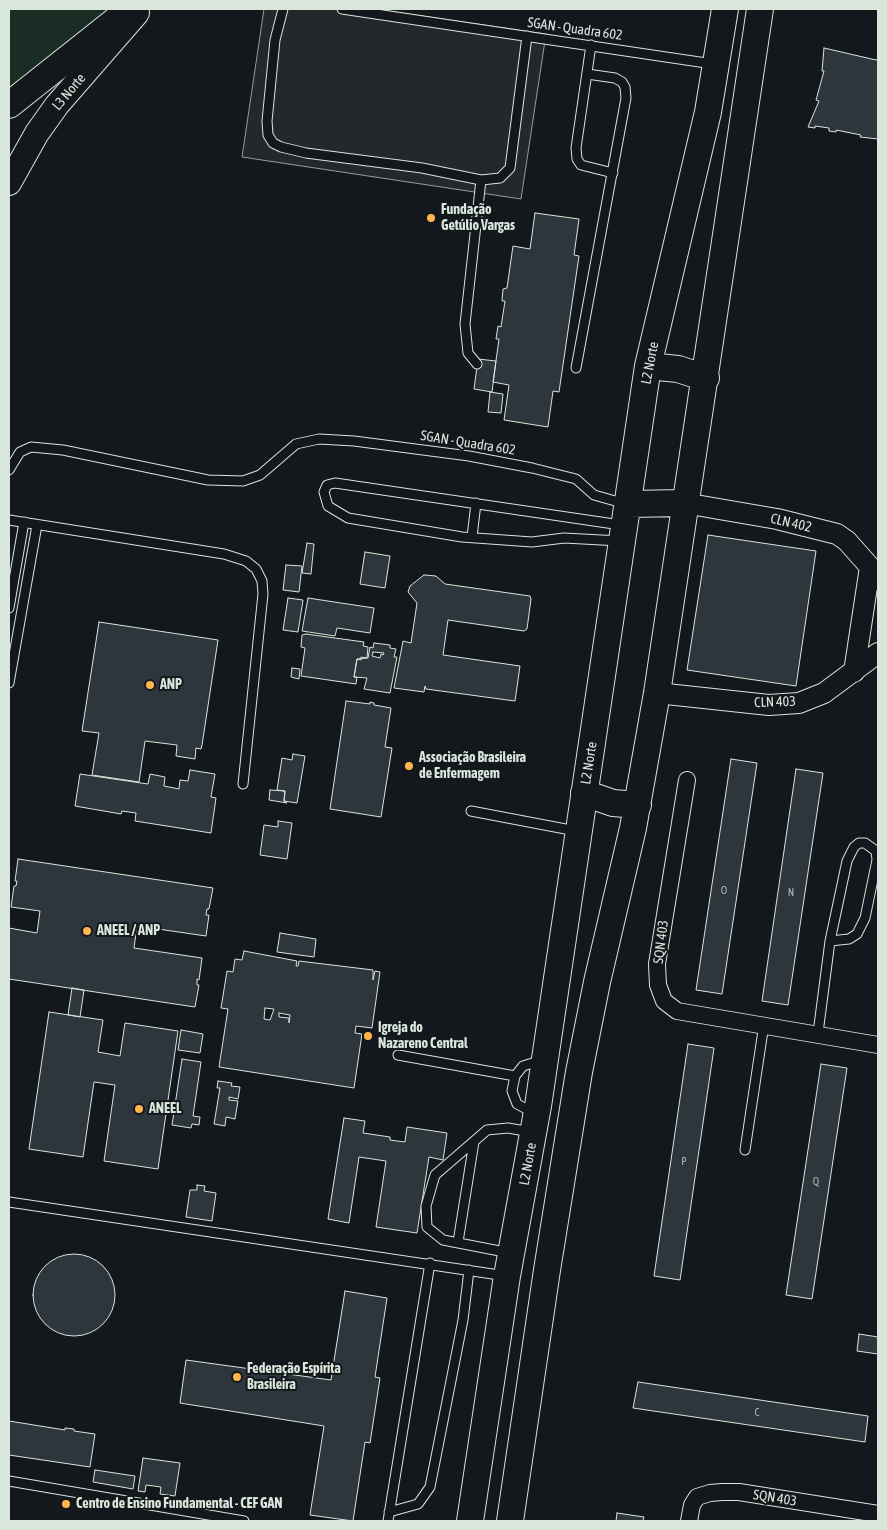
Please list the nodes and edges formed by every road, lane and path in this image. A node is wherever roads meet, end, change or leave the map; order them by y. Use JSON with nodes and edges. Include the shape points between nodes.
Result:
{"nodes":[{"id":1,"x":130,"y":9,"type":"edge"},
{"id":2,"x":141,"y":9,"type":"edge"},
{"id":3,"x":283,"y":9,"type":"edge"},
{"id":4,"x":342,"y":9,"type":"edge"},
{"id":5,"x":725,"y":9,"type":"edge"},
{"id":6,"x":760,"y":9,"type":"edge"},
{"id":7,"x":527,"y":36,"type":"junction"},
{"id":8,"x":591,"y":45,"type":"junction"},
{"id":9,"x":716,"y":64,"type":"junction"},
{"id":10,"x":587,"y":74,"type":"junction"},
{"id":11,"x":9,"y":105,"type":"edge"},
{"id":12,"x":613,"y":173,"type":"junction"},
{"id":13,"x":481,"y":180,"type":"junction"},
{"id":14,"x":9,"y":183,"type":"edge"},
{"id":15,"x":477,"y":364,"type":"dead end"},
{"id":16,"x":648,"y":366,"type":"junction"},
{"id":17,"x":576,"y":368,"type":"dead end"},
{"id":18,"x":706,"y":378,"type":"junction"},
{"id":19,"x":9,"y":470,"type":"edge"},
{"id":20,"x":476,"y":503,"type":"junction"},
{"id":21,"x":684,"y":504,"type":"junction"},
{"id":22,"x":9,"y":520,"type":"edge"},
{"id":23,"x":24,"y":522,"type":"junction"},
{"id":24,"x":625,"y":524,"type":"junction"},
{"id":25,"x":38,"y":525,"type":"junction"},
{"id":26,"x":472,"y":537,"type":"junction"},
{"id":27,"x":874,"y":573,"type":"edge"},
{"id":28,"x":9,"y":608,"type":"edge"},
{"id":29,"x":878,"y":653,"type":"edge"},
{"id":30,"x":854,"y":672,"type":"junction"},
{"id":31,"x":9,"y":683,"type":"edge"},
{"id":32,"x":657,"y":693,"type":"junction"},
{"id":33,"x":687,"y":780,"type":"dead end"},
{"id":34,"x":243,"y":784,"type":"dead end"},
{"id":35,"x":584,"y":793,"type":"junction"},
{"id":36,"x":638,"y":805,"type":"junction"},
{"id":37,"x":471,"y":811,"type":"dead end"},
{"id":38,"x":578,"y":831,"type":"junction"},
{"id":39,"x":830,"y":941,"type":"junction"},
{"id":40,"x":764,"y":1024,"type":"junction"},
{"id":41,"x":818,"y":1033,"type":"junction"},
{"id":42,"x":878,"y":1045,"type":"edge"},
{"id":43,"x":398,"y":1056,"type":"dead end"},
{"id":44,"x":545,"y":1059,"type":"junction"},
{"id":45,"x":515,"y":1076,"type":"junction"},
{"id":46,"x":535,"y":1123,"type":"junction"},
{"id":47,"x":474,"y":1142,"type":"junction"},
{"id":48,"x":745,"y":1150,"type":"dead end"},
{"id":49,"x":9,"y":1202,"type":"edge"},
{"id":50,"x":458,"y":1242,"type":"junction"},
{"id":51,"x":430,"y":1263,"type":"junction"},
{"id":52,"x":510,"y":1264,"type":"junction"},
{"id":53,"x":469,"y":1270,"type":"junction"},
{"id":54,"x":9,"y":1481,"type":"edge"},
{"id":55,"x":878,"y":1514,"type":"edge"},
{"id":56,"x":388,"y":1517,"type":"edge"},
{"id":57,"x":244,"y":1521,"type":"edge"},
{"id":58,"x":470,"y":1521,"type":"edge"},
{"id":59,"x":510,"y":1521,"type":"edge"},
{"id":60,"x":689,"y":1521,"type":"edge"}],
"edges":[{"from":1,"to":11,"type":"main road","name":"L3 Norte"},
{"from":2,"to":14,"type":"main road","name":"L3 Norte","via":[[57,105]]},
{"from":3,"to":13,"type":"lane","via":[[275,40],[267,121],[268,135],[273,143],[306,153],[422,168]]},
{"from":4,"to":7,"type":"lane","name":"SGAN - Quadra 602"},
{"from":5,"to":9,"type":"main road","name":"L2 Norte"},
{"from":6,"to":18,"type":"main road"},
{"from":7,"to":8,"type":"lane","name":"SGAN - Quadra 602"},
{"from":7,"to":13,"type":"lane","via":[[510,168],[500,178]]},
{"from":8,"to":9,"type":"lane","name":"SGAN - Quadra 602"},
{"from":8,"to":10,"type":"lane"},
{"from":9,"to":16,"type":"main road","name":"L2 Norte","via":[[693,178]]},
{"from":10,"to":12,"type":"lane","via":[[577,159],[581,165]]},
{"from":10,"to":12,"type":"lane","via":[[615,78],[626,87]]},
{"from":12,"to":17,"type":"lane"},
{"from":13,"to":15,"type":"lane","via":[[465,324],[468,353]]},
{"from":16,"to":18,"type":"main road","via":[[678,369]]},
{"from":16,"to":24,"type":"main road","name":"L2 Norte"},
{"from":18,"to":21,"type":"main road"},
{"from":19,"to":24,"type":"lane","name":"SGAN - Quadra 602","via":[[20,452],[31,447],[63,450],[208,480],[242,481],[260,475],[296,444],[319,439],[354,441],[469,456],[576,479]]},
{"from":20,"to":24,"type":"lane"},
{"from":20,"to":26,"type":"lane"},
{"from":20,"to":26,"type":"lane","via":[[335,482],[327,485],[324,492],[328,506],[348,518]]},
{"from":21,"to":24,"type":"main road"},
{"from":21,"to":27,"type":"street","name":"CLN 402","via":[[837,534]]},
{"from":21,"to":32,"type":"main road"},
{"from":22,"to":23,"type":"lane"},
{"from":23,"to":25,"type":"lane"},
{"from":23,"to":28,"type":"lane"},
{"from":24,"to":26,"type":"lane","via":[[532,542]]},
{"from":24,"to":35,"type":"main road","name":"L2 Norte"},
{"from":25,"to":31,"type":"lane"},
{"from":25,"to":34,"type":"lane","via":[[224,554],[246,561],[256,569],[262,581],[263,594]]},
{"from":27,"to":30,"type":"street"},
{"from":29,"to":30,"type":"street","name":"CLN 403"},
{"from":30,"to":32,"type":"street","name":"CLN 403","via":[[824,693],[799,703],[768,705]]},
{"from":32,"to":36,"type":"main road"},
{"from":33,"to":40,"type":"street","name":"SQN 403","via":[[657,964],[658,985],[664,1001],[677,1011]]},
{"from":35,"to":36,"type":"main road","via":[[613,803]]},
{"from":35,"to":38,"type":"main road","name":"L2 Norte"},
{"from":36,"to":59,"type":"main road","via":[[596,982],[579,1072]]},
{"from":37,"to":38,"type":"lane"},
{"from":38,"to":44,"type":"main road","name":"L2 Norte"},
{"from":39,"to":39,"type":"lane","via":[[850,851],[859,843],[865,844],[876,851],[875,876],[865,918],[857,934],[849,939]]},
{"from":39,"to":41,"type":"lane"},
{"from":40,"to":41,"type":"street","name":"SQN 403"},
{"from":40,"to":48,"type":"lane"},
{"from":41,"to":42,"type":"street","name":"SQN 403"},
{"from":43,"to":45,"type":"lane"},
{"from":44,"to":45,"type":"lane","via":[[523,1066]]},
{"from":44,"to":46,"type":"main road","name":"L2 Norte"},
{"from":45,"to":46,"type":"lane","via":[[512,1091],[517,1104]]},
{"from":46,"to":47,"type":"lane","via":[[488,1130]]},
{"from":46,"to":52,"type":"main road","name":"L2 Norte"},
{"from":47,"to":50,"type":"lane"},
{"from":47,"to":50,"type":"lane","via":[[435,1175],[426,1206],[428,1227],[443,1240]]},
{"from":49,"to":51,"type":"lane"},
{"from":50,"to":52,"type":"lane"},
{"from":51,"to":53,"type":"lane"},
{"from":51,"to":56,"type":"lane"},
{"from":52,"to":53,"type":"lane"},
{"from":52,"to":58,"type":"main road","name":"L2 Norte"},
{"from":53,"to":56,"type":"lane","via":[[463,1320],[430,1488],[418,1504]]},
{"from":54,"to":57,"type":"lane"},
{"from":55,"to":60,"type":"street","name":"SQN 403","via":[[722,1492],[697,1497]]}]}
